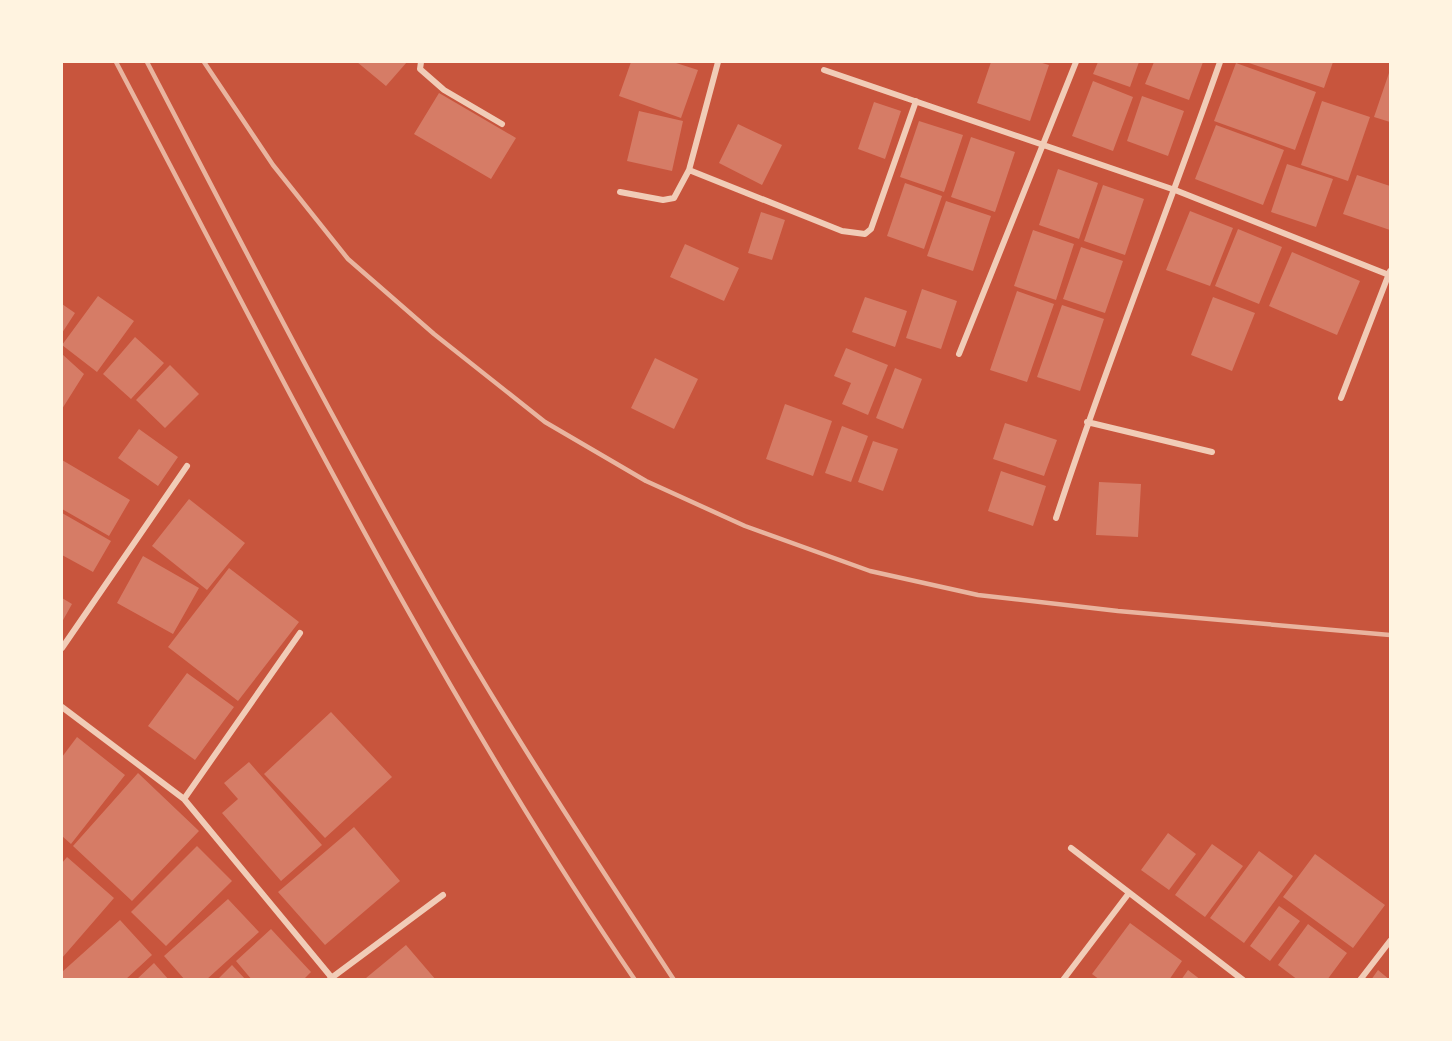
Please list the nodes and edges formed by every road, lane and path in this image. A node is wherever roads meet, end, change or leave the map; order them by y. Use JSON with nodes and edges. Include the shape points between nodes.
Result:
{"nodes":[{"id":1,"x":421,"y":62,"type":"edge"},
{"id":2,"x":718,"y":62,"type":"edge"},
{"id":3,"x":1076,"y":62,"type":"edge"},
{"id":4,"x":1220,"y":62,"type":"edge"},
{"id":5,"x":824,"y":70,"type":"dead end"},
{"id":6,"x":916,"y":101,"type":"junction"},
{"id":7,"x":502,"y":124,"type":"dead end"},
{"id":8,"x":1043,"y":143,"type":"junction"},
{"id":9,"x":689,"y":170,"type":"junction"},
{"id":10,"x":1175,"y":190,"type":"junction"},
{"id":11,"x":620,"y":192,"type":"dead end"},
{"id":12,"x":1390,"y":273,"type":"edge"},
{"id":13,"x":959,"y":354,"type":"dead end"},
{"id":14,"x":1341,"y":398,"type":"dead end"},
{"id":15,"x":1087,"y":422,"type":"junction"},
{"id":16,"x":1212,"y":452,"type":"dead end"},
{"id":17,"x":187,"y":466,"type":"dead end"},
{"id":18,"x":1056,"y":518,"type":"dead end"},
{"id":19,"x":300,"y":633,"type":"dead end"},
{"id":20,"x":62,"y":648,"type":"edge"},
{"id":21,"x":62,"y":707,"type":"edge"},
{"id":22,"x":184,"y":799,"type":"junction"},
{"id":23,"x":1071,"y":848,"type":"dead end"},
{"id":24,"x":1129,"y":893,"type":"junction"},
{"id":25,"x":443,"y":895,"type":"dead end"},
{"id":26,"x":1390,"y":941,"type":"edge"},
{"id":27,"x":331,"y":979,"type":"edge"},
{"id":28,"x":1063,"y":980,"type":"edge"},
{"id":29,"x":1243,"y":980,"type":"edge"},
{"id":30,"x":1360,"y":980,"type":"edge"}],
"edges":[{"from":1,"to":7,"type":"street","via":[[420,69],[444,90]]},
{"from":2,"to":9,"type":"street"},
{"from":3,"to":8,"type":"street"},
{"from":4,"to":10,"type":"street"},
{"from":5,"to":6,"type":"street"},
{"from":6,"to":8,"type":"street"},
{"from":6,"to":9,"type":"street","via":[[871,230],[865,234],[842,231]]},
{"from":8,"to":10,"type":"street"},
{"from":8,"to":13,"type":"street"},
{"from":9,"to":11,"type":"street","via":[[674,198],[663,200]]},
{"from":10,"to":12,"type":"street"},
{"from":10,"to":15,"type":"street"},
{"from":12,"to":14,"type":"street"},
{"from":15,"to":16,"type":"street"},
{"from":15,"to":18,"type":"street"},
{"from":17,"to":20,"type":"street"},
{"from":19,"to":22,"type":"street"},
{"from":21,"to":22,"type":"street"},
{"from":22,"to":27,"type":"street"},
{"from":23,"to":24,"type":"street"},
{"from":24,"to":28,"type":"street"},
{"from":24,"to":29,"type":"street"},
{"from":25,"to":27,"type":"street"},
{"from":26,"to":30,"type":"street"}]}
